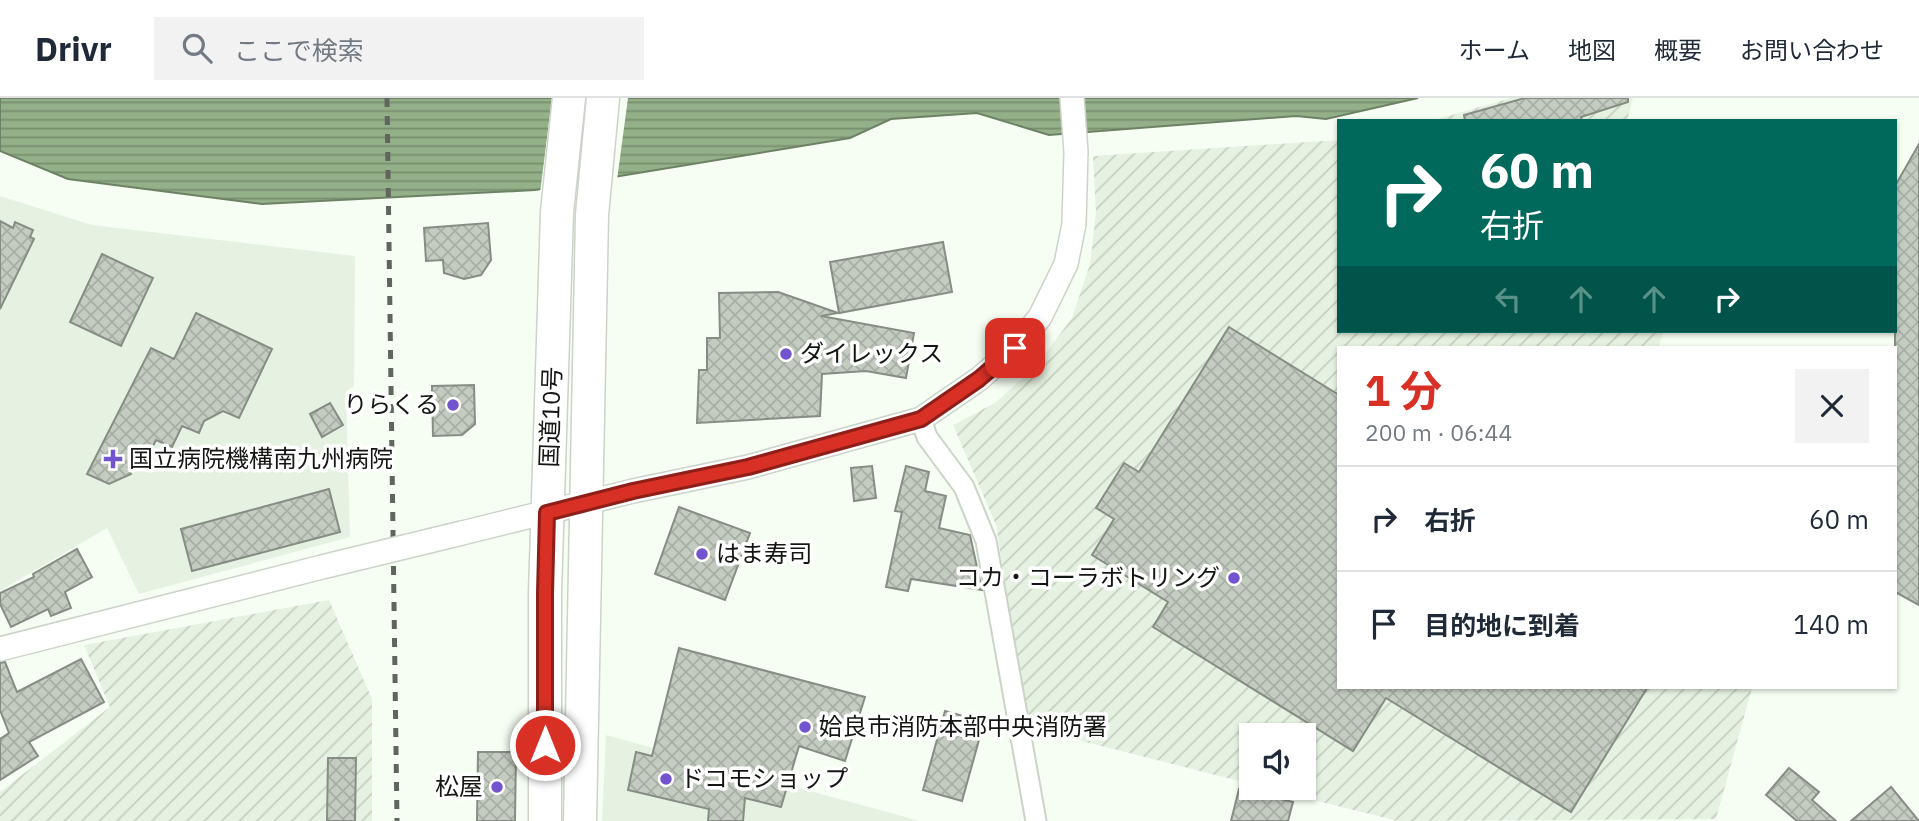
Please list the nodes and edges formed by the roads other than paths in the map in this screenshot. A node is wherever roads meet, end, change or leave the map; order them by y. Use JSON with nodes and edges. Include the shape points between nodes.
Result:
{"nodes":[{"id":1,"x":569,"y":98,"type":"edge"},
{"id":2,"x":603,"y":98,"type":"edge"},
{"id":3,"x":1072,"y":98,"type":"edge"},
{"id":4,"x":921,"y":419,"type":"junction"},
{"id":5,"x":585,"y":503,"type":"junction"},
{"id":6,"x":547,"y":513,"type":"junction"},
{"id":7,"x":0,"y":649,"type":"edge"},
{"id":8,"x":545,"y":821,"type":"edge"},
{"id":9,"x":580,"y":821,"type":"edge"},
{"id":10,"x":1036,"y":821,"type":"edge"}],
"edges":[{"from":1,"to":6,"type":"highway","name":"国道10号","via":[[557,212]]},
{"from":2,"to":5,"type":"highway","name":"国道10号","via":[[592,215]]},
{"from":3,"to":4,"type":"street","via":[[1074,224],[1066,264],[1040,317],[1015,348]]},
{"from":4,"to":5,"type":"street","via":[[748,467]]},
{"from":4,"to":10,"type":"street","via":[[927,437],[964,488],[986,541]]},
{"from":5,"to":6,"type":"street"},
{"from":5,"to":9,"type":"highway","name":"国道10号"},
{"from":6,"to":7,"type":"street","bridge":true},
{"from":6,"to":8,"type":"highway","name":"国道10号"}]}
